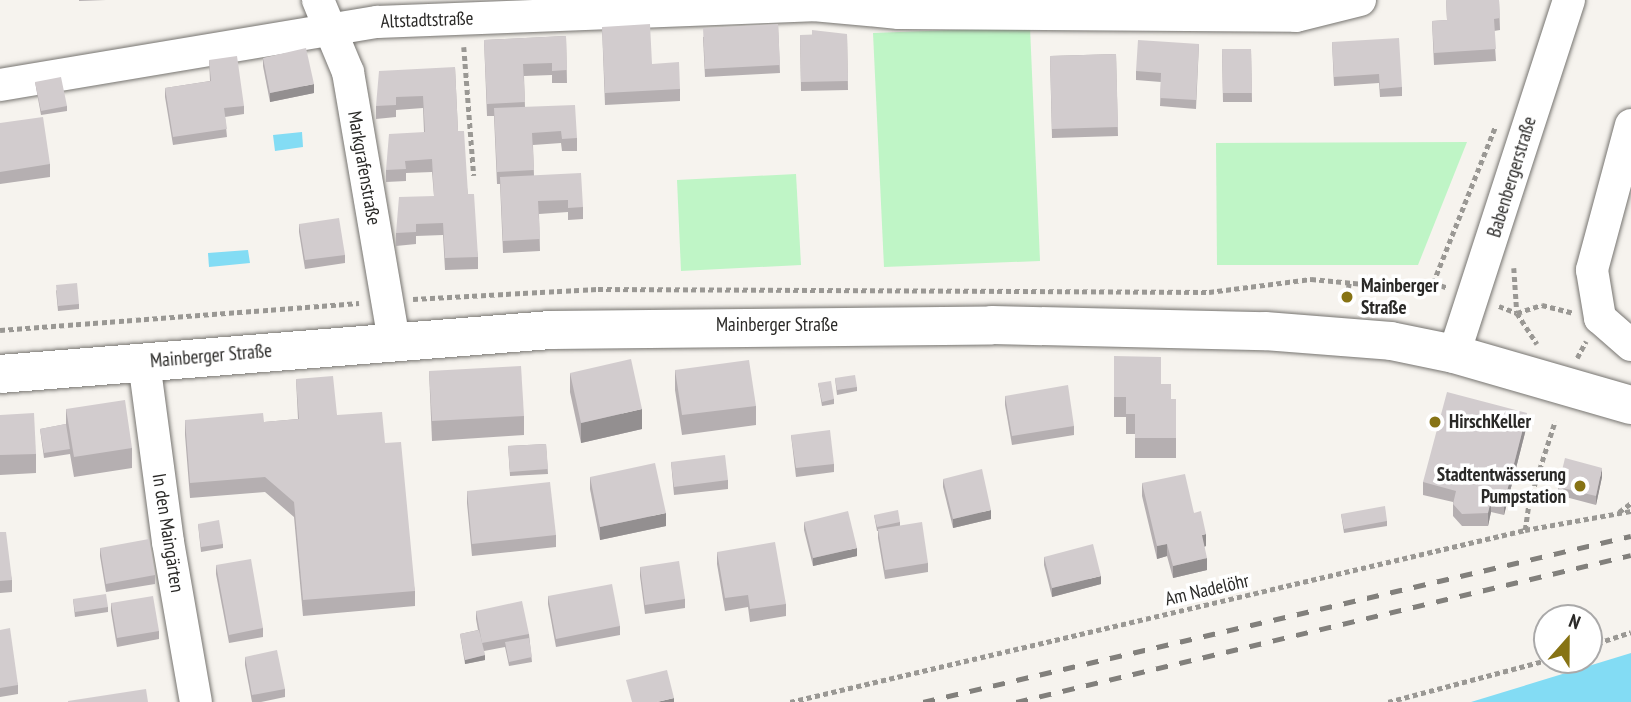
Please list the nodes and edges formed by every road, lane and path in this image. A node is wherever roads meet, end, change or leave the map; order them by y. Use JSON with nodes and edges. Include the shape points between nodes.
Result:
{"nodes":[{"id":1,"x":1360,"y":0,"type":"edge"},
{"id":2,"x":1569,"y":0,"type":"edge"},
{"id":3,"x":836,"y":3,"type":"edge"},
{"id":4,"x":324,"y":13,"type":"edge"},
{"id":5,"x":462,"y":18,"type":"junction"},
{"id":6,"x":0,"y":85,"type":"edge"},
{"id":7,"x":1499,"y":116,"type":"dead end"},
{"id":8,"x":1631,"y":125,"type":"edge"},
{"id":9,"x":474,"y":176,"type":"dead end"},
{"id":10,"x":1349,"y":283,"type":"dead end"},
{"id":11,"x":1433,"y":283,"type":"dead end"},
{"id":12,"x":1347,"y":297,"type":"dead end"},
{"id":13,"x":1517,"y":313,"type":"dead end"},
{"id":14,"x":1575,"y":314,"type":"dead end"},
{"id":15,"x":394,"y":341,"type":"junction"},
{"id":16,"x":1631,"y":345,"type":"edge"},
{"id":17,"x":1454,"y":354,"type":"junction"},
{"id":18,"x":144,"y":362,"type":"junction"},
{"id":19,"x":0,"y":374,"type":"edge"},
{"id":20,"x":1631,"y":405,"type":"edge"},
{"id":21,"x":1555,"y":421,"type":"dead end"},
{"id":22,"x":1631,"y":502,"type":"edge"},
{"id":23,"x":1631,"y":511,"type":"edge"},
{"id":24,"x":1619,"y":513,"type":"junction"},
{"id":25,"x":1525,"y":530,"type":"junction"},
{"id":26,"x":1631,"y":632,"type":"edge"},
{"id":27,"x":1603,"y":641,"type":"edge"},
{"id":28,"x":1533,"y":664,"type":"edge"},
{"id":29,"x":196,"y":702,"type":"edge"},
{"id":30,"x":790,"y":702,"type":"edge"},
{"id":31,"x":1388,"y":702,"type":"edge"}],
"edges":[{"from":1,"to":3,"type":"street","name":"Altstadtstraße","via":[[1296,16],[899,13]]},
{"from":2,"to":17,"type":"street","name":"Babenbergerstraße"},
{"from":3,"to":5,"type":"street","name":"Altstadtstraße"},
{"from":4,"to":5,"type":"street","name":"Altstadtstraße"},
{"from":4,"to":6,"type":"street","name":"Altstadtstraße"},
{"from":4,"to":15,"type":"street","name":"Markgrafenstraße","via":[[348,72]]},
{"from":5,"to":9,"type":"path"},
{"from":7,"to":11,"type":"path"},
{"from":8,"to":16,"type":"street","via":[[1592,270],[1600,318]]},
{"from":10,"to":12,"type":"path"},
{"from":13,"to":14,"type":"path","via":[[1542,305]]},
{"from":15,"to":17,"type":"main road","name":"Mainberger Straße","via":[[635,326],[979,325],[1287,332],[1391,341]]},
{"from":15,"to":18,"type":"main road","name":"Mainberger Straße"},
{"from":17,"to":20,"type":"main road","name":"Mainberger Straße"},
{"from":18,"to":19,"type":"main road","name":"Mainberger Straße"},
{"from":18,"to":29,"type":"street","name":"In den Maingärten","via":[[167,542]]},
{"from":21,"to":25,"type":"path"},
{"from":22,"to":24,"type":"path"},
{"from":23,"to":24,"type":"path","name":"Am Nadelöhr"},
{"from":24,"to":25,"type":"path","name":"Am Nadelöhr"},
{"from":25,"to":30,"type":"path","name":"Am Nadelöhr"},
{"from":26,"to":27,"type":"path"},
{"from":28,"to":31,"type":"path"}]}
